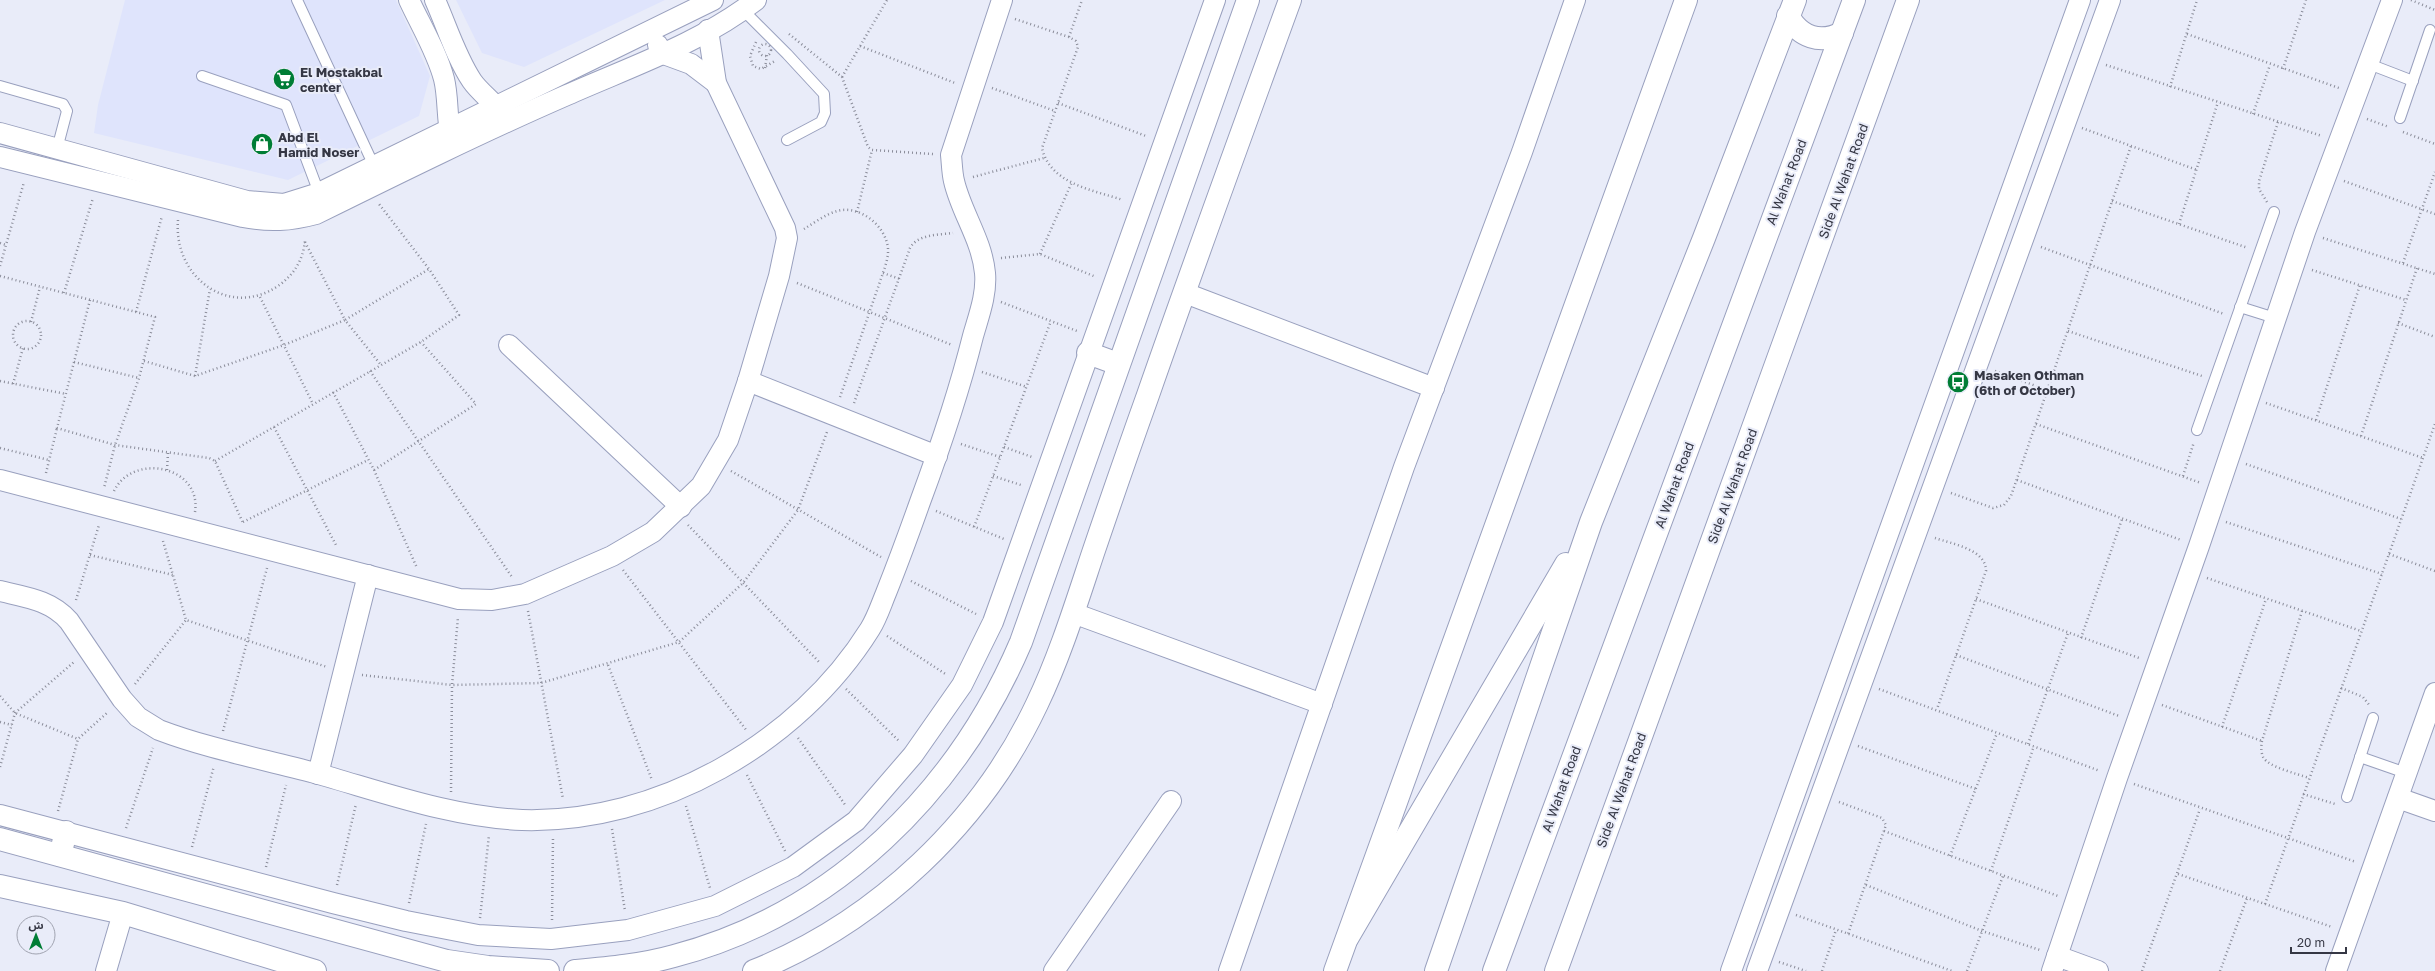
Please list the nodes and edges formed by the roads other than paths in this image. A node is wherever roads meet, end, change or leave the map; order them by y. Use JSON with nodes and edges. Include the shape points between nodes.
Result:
{"nodes":[{"id":1,"x":297,"y":0,"type":"edge"},
{"id":2,"x":410,"y":0,"type":"edge"},
{"id":3,"x":435,"y":0,"type":"edge"},
{"id":4,"x":713,"y":0,"type":"edge"},
{"id":5,"x":1215,"y":0,"type":"edge"},
{"id":6,"x":1248,"y":0,"type":"edge"},
{"id":7,"x":1290,"y":0,"type":"edge"},
{"id":8,"x":1575,"y":0,"type":"edge"},
{"id":9,"x":1686,"y":0,"type":"edge"},
{"id":10,"x":1854,"y":0,"type":"edge"},
{"id":11,"x":1908,"y":0,"type":"edge"},
{"id":12,"x":2080,"y":0,"type":"edge"},
{"id":13,"x":2110,"y":0,"type":"edge"},
{"id":14,"x":2392,"y":0,"type":"edge"},
{"id":15,"x":749,"y":5,"type":"edge"},
{"id":16,"x":1000,"y":6,"type":"edge"},
{"id":17,"x":1791,"y":8,"type":"edge"},
{"id":18,"x":708,"y":30,"type":"junction"},
{"id":19,"x":2430,"y":30,"type":"dead end"},
{"id":20,"x":651,"y":31,"type":"junction"},
{"id":21,"x":1842,"y":33,"type":"junction"},
{"id":22,"x":661,"y":53,"type":"junction"},
{"id":23,"x":2369,"y":64,"type":"junction"},
{"id":24,"x":202,"y":76,"type":"dead end"},
{"id":25,"x":2412,"y":81,"type":"junction"},
{"id":26,"x":716,"y":83,"type":"junction"},
{"id":27,"x":0,"y":86,"type":"edge"},
{"id":28,"x":502,"y":114,"type":"junction"},
{"id":29,"x":2400,"y":118,"type":"dead end"},
{"id":30,"x":0,"y":133,"type":"edge"},
{"id":31,"x":451,"y":138,"type":"junction"},
{"id":32,"x":787,"y":140,"type":"dead end"},
{"id":33,"x":57,"y":149,"type":"junction"},
{"id":34,"x":0,"y":157,"type":"edge"},
{"id":35,"x":374,"y":166,"type":"junction"},
{"id":36,"x":319,"y":193,"type":"junction"},
{"id":37,"x":2274,"y":212,"type":"road end"},
{"id":38,"x":1185,"y":293,"type":"junction"},
{"id":39,"x":2240,"y":307,"type":"junction"},
{"id":40,"x":2275,"y":318,"type":"junction"},
{"id":41,"x":509,"y":345,"type":"dead end"},
{"id":42,"x":1091,"y":345,"type":"junction"},
{"id":43,"x":1118,"y":364,"type":"junction"},
{"id":44,"x":748,"y":381,"type":"junction"},
{"id":45,"x":1434,"y":388,"type":"junction"},
{"id":46,"x":2197,"y":430,"type":"road end"},
{"id":47,"x":940,"y":447,"type":"junction"},
{"id":48,"x":0,"y":480,"type":"edge"},
{"id":49,"x":678,"y":510,"type":"junction"},
{"id":50,"x":1591,"y":522,"type":"junction"},
{"id":51,"x":359,"y":573,"type":"junction"},
{"id":52,"x":0,"y":591,"type":"edge"},
{"id":53,"x":1073,"y":613,"type":"junction"},
{"id":54,"x":2435,"y":693,"type":"edge"},
{"id":55,"x":1322,"y":704,"type":"junction"},
{"id":56,"x":1822,"y":718,"type":"junction"},
{"id":57,"x":2373,"y":718,"type":"road end"},
{"id":58,"x":1842,"y":732,"type":"junction"},
{"id":59,"x":2360,"y":757,"type":"junction"},
{"id":60,"x":2406,"y":773,"type":"junction"},
{"id":61,"x":318,"y":774,"type":"junction"},
{"id":62,"x":2347,"y":797,"type":"road end"},
{"id":63,"x":2398,"y":798,"type":"junction"},
{"id":64,"x":1172,"y":801,"type":"dead end"},
{"id":65,"x":2435,"y":810,"type":"edge"},
{"id":66,"x":0,"y":815,"type":"edge"},
{"id":67,"x":60,"y":831,"type":"junction"},
{"id":68,"x":0,"y":839,"type":"edge"},
{"id":69,"x":60,"y":855,"type":"junction"},
{"id":70,"x":0,"y":886,"type":"edge"},
{"id":71,"x":123,"y":913,"type":"junction"},
{"id":72,"x":1348,"y":937,"type":"junction"},
{"id":73,"x":1759,"y":964,"type":"edge"},
{"id":74,"x":2055,"y":964,"type":"edge"},
{"id":75,"x":106,"y":971,"type":"edge"},
{"id":76,"x":316,"y":971,"type":"edge"},
{"id":77,"x":548,"y":971,"type":"edge"},
{"id":78,"x":576,"y":971,"type":"edge"},
{"id":79,"x":754,"y":971,"type":"edge"},
{"id":80,"x":1054,"y":971,"type":"edge"},
{"id":81,"x":1229,"y":971,"type":"edge"},
{"id":82,"x":1335,"y":971,"type":"edge"},
{"id":83,"x":1436,"y":971,"type":"edge"},
{"id":84,"x":1494,"y":971,"type":"edge"},
{"id":85,"x":1556,"y":971,"type":"edge"},
{"id":86,"x":1731,"y":971,"type":"edge"},
{"id":87,"x":2098,"y":971,"type":"edge"},
{"id":88,"x":2336,"y":971,"type":"edge"}],
"edges":[{"from":1,"to":35,"type":"lane"},
{"from":2,"to":31,"type":"street","via":[[443,78]]},
{"from":3,"to":28,"type":"street","via":[[465,70],[474,84]]},
{"from":4,"to":20,"type":"street"},
{"from":5,"to":42,"type":"street"},
{"from":6,"to":43,"type":"main road"},
{"from":7,"to":38,"type":"main road"},
{"from":8,"to":45,"type":"street","via":[[1522,152]]},
{"from":9,"to":72,"type":"main road"},
{"from":10,"to":21,"type":"main road","name":"Al Wahat Road"},
{"from":11,"to":85,"type":"main road","name":"Side Al Wahat Road"},
{"from":12,"to":56,"type":"street"},
{"from":13,"to":58,"type":"street"},
{"from":14,"to":23,"type":"street"},
{"from":15,"to":18,"type":"street"},
{"from":15,"to":32,"type":"lane","via":[[767,34],[824,94],[826,104],[821,122]]},
{"from":16,"to":47,"type":"street","via":[[951,155],[954,182],[973,229],[985,274],[984,295]]},
{"from":17,"to":21,"type":"main road","via":[[1799,31],[1807,36],[1825,39]]},
{"from":17,"to":50,"type":"main road","via":[[1704,238]]},
{"from":18,"to":22,"type":"street"},
{"from":18,"to":26,"type":"street"},
{"from":19,"to":25,"type":"lane"},
{"from":20,"to":22,"type":"street"},
{"from":20,"to":28,"type":"street"},
{"from":21,"to":84,"type":"main road","name":"Al Wahat Road"},
{"from":22,"to":26,"type":"street","via":[[691,64]]},
{"from":22,"to":28,"type":"street"},
{"from":23,"to":25,"type":"lane"},
{"from":23,"to":40,"type":"street"},
{"from":24,"to":36,"type":"lane","via":[[286,105]]},
{"from":25,"to":29,"type":"lane"},
{"from":26,"to":44,"type":"street","via":[[755,162],[787,238],[780,276]]},
{"from":27,"to":33,"type":"lane","via":[[63,104],[67,111]]},
{"from":28,"to":31,"type":"street"},
{"from":30,"to":33,"type":"street"},
{"from":31,"to":34,"type":"street","via":[[367,188],[316,214],[295,220],[260,220],[174,202]]},
{"from":31,"to":35,"type":"street"},
{"from":33,"to":36,"type":"street","via":[[247,201],[284,204]]},
{"from":35,"to":36,"type":"street"},
{"from":37,"to":39,"type":"lane"},
{"from":38,"to":45,"type":"street"},
{"from":38,"to":53,"type":"main road"},
{"from":39,"to":40,"type":"lane"},
{"from":39,"to":46,"type":"lane"},
{"from":40,"to":74,"type":"street","via":[[2199,546],[2116,778]]},
{"from":41,"to":49,"type":"street"},
{"from":42,"to":43,"type":"main road"},
{"from":42,"to":67,"type":"street","via":[[993,622],[962,685],[913,754],[856,821],[793,866],[715,906],[628,930],[551,939],[478,935],[333,903]]},
{"from":43,"to":78,"type":"main road","via":[[1008,673],[976,731],[914,811],[878,845],[833,880],[804,899],[747,929],[674,956]]},
{"from":44,"to":47,"type":"street","via":[[841,418]]},
{"from":44,"to":49,"type":"street","via":[[728,440],[716,463],[701,486]]},
{"from":45,"to":55,"type":"street"},
{"from":47,"to":61,"type":"street","via":[[896,570],[872,626],[834,677],[806,707],[758,746],[722,769],[680,789],[609,811],[523,820],[429,806]]},
{"from":48,"to":51,"type":"street"},
{"from":49,"to":51,"type":"street","via":[[653,532],[612,556],[525,594],[492,600],[459,599]]},
{"from":50,"to":72,"type":"main road"},
{"from":50,"to":83,"type":"main road"},
{"from":51,"to":61,"type":"street"},
{"from":52,"to":61,"type":"street","via":[[47,603],[60,610],[70,620],[122,699],[138,717],[159,730]]},
{"from":53,"to":55,"type":"street"},
{"from":53,"to":79,"type":"main road","via":[[1053,670],[1016,743],[995,777],[946,837],[893,888],[864,910],[802,949]]},
{"from":54,"to":60,"type":"street"},
{"from":55,"to":81,"type":"street"},
{"from":56,"to":58,"type":"street"},
{"from":56,"to":86,"type":"street"},
{"from":57,"to":59,"type":"lane"},
{"from":58,"to":73,"type":"street"},
{"from":59,"to":60,"type":"lane"},
{"from":59,"to":62,"type":"lane"},
{"from":60,"to":63,"type":"street"},
{"from":63,"to":65,"type":"street"},
{"from":63,"to":88,"type":"street"},
{"from":64,"to":80,"type":"street"},
{"from":66,"to":67,"type":"street"},
{"from":67,"to":69,"type":"main road"},
{"from":68,"to":69,"type":"main road"},
{"from":69,"to":77,"type":"main road","via":[[447,961]]},
{"from":70,"to":71,"type":"main road"},
{"from":71,"to":75,"type":"street"},
{"from":71,"to":76,"type":"main road"},
{"from":72,"to":82,"type":"main road"},
{"from":74,"to":87,"type":"street"}]}
